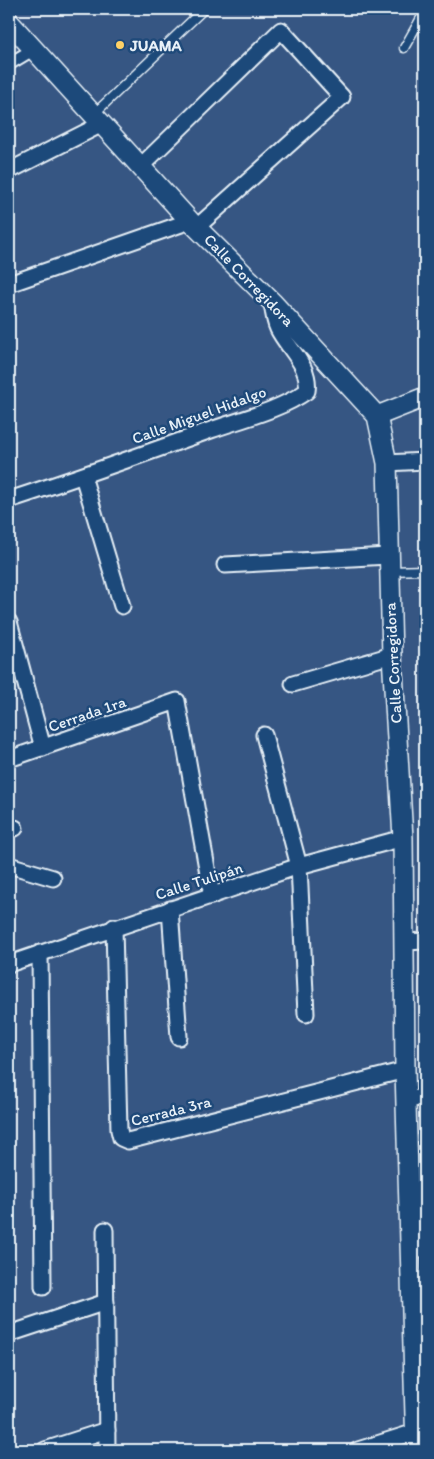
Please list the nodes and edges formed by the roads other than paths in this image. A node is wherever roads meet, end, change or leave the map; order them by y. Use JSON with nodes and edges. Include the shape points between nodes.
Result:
{"nodes":[{"id":1,"x":204,"y":9,"type":"edge"},
{"id":2,"x":425,"y":10,"type":"edge"},
{"id":3,"x":9,"y":22,"type":"edge"},
{"id":4,"x":404,"y":48,"type":"dead end"},
{"id":5,"x":34,"y":49,"type":"junction"},
{"id":6,"x":9,"y":64,"type":"edge"},
{"id":7,"x":96,"y":120,"type":"junction"},
{"id":8,"x":140,"y":167,"type":"junction"},
{"id":9,"x":9,"y":171,"type":"edge"},
{"id":10,"x":194,"y":224,"type":"junction"},
{"id":11,"x":9,"y":284,"type":"edge"},
{"id":12,"x":272,"y":302,"type":"junction"},
{"id":13,"x":425,"y":397,"type":"edge"},
{"id":14,"x":377,"y":416,"type":"junction"},
{"id":15,"x":425,"y":461,"type":"edge"},
{"id":16,"x":387,"y":463,"type":"junction"},
{"id":17,"x":83,"y":476,"type":"junction"},
{"id":18,"x":9,"y":500,"type":"edge"},
{"id":19,"x":389,"y":564,"type":"junction"},
{"id":20,"x":225,"y":565,"type":"dead end"},
{"id":21,"x":425,"y":570,"type":"edge"},
{"id":22,"x":122,"y":606,"type":"dead end"},
{"id":23,"x":9,"y":622,"type":"edge"},
{"id":24,"x":392,"y":655,"type":"junction"},
{"id":25,"x":293,"y":684,"type":"dead end"},
{"id":26,"x":264,"y":735,"type":"dead end"},
{"id":27,"x":43,"y":748,"type":"junction"},
{"id":28,"x":9,"y":760,"type":"edge"},
{"id":29,"x":403,"y":838,"type":"junction"},
{"id":30,"x":9,"y":865,"type":"edge"},
{"id":31,"x":300,"y":866,"type":"junction"},
{"id":32,"x":53,"y":878,"type":"dead end"},
{"id":33,"x":212,"y":896,"type":"junction"},
{"id":34,"x":170,"y":909,"type":"junction"},
{"id":35,"x":114,"y":927,"type":"junction"},
{"id":36,"x":425,"y":941,"type":"edge"},
{"id":37,"x":405,"y":942,"type":"junction"},
{"id":38,"x":40,"y":953,"type":"junction"},
{"id":39,"x":9,"y":964,"type":"edge"},
{"id":40,"x":306,"y":1014,"type":"dead end"},
{"id":41,"x":179,"y":1037,"type":"dead end"},
{"id":42,"x":405,"y":1070,"type":"junction"},
{"id":43,"x":425,"y":1098,"type":"edge"},
{"id":44,"x":406,"y":1100,"type":"junction"},
{"id":45,"x":105,"y":1230,"type":"dead end"},
{"id":46,"x":418,"y":1249,"type":"edge"},
{"id":47,"x":42,"y":1287,"type":"dead end"},
{"id":48,"x":106,"y":1302,"type":"junction"},
{"id":49,"x":9,"y":1334,"type":"edge"},
{"id":50,"x":107,"y":1430,"type":"junction"},
{"id":51,"x":419,"y":1437,"type":"edge"},
{"id":52,"x":45,"y":1450,"type":"edge"},
{"id":53,"x":107,"y":1450,"type":"edge"},
{"id":54,"x":358,"y":1450,"type":"edge"}],
"edges":[{"from":1,"to":7,"type":"lane"},
{"from":2,"to":4,"type":"lane"},
{"from":3,"to":5,"type":"street","name":"Calle Corregidora"},
{"from":5,"to":6,"type":"street"},
{"from":5,"to":7,"type":"street","name":"Calle Corregidora"},
{"from":7,"to":8,"type":"street","name":"Calle Corregidora"},
{"from":7,"to":9,"type":"street"},
{"from":8,"to":10,"type":"street","name":"Calle Corregidora"},
{"from":8,"to":10,"type":"street","via":[[281,30],[342,98]]},
{"from":10,"to":11,"type":"street"},
{"from":10,"to":12,"type":"street","name":"Calle Corregidora"},
{"from":12,"to":14,"type":"street","name":"Calle Corregidora"},
{"from":12,"to":17,"type":"street","name":"Calle Miguel Hidalgo","via":[[277,327],[309,380],[306,390],[298,397],[256,414]]},
{"from":13,"to":14,"type":"street"},
{"from":14,"to":16,"type":"street","name":"Calle Corregidora"},
{"from":15,"to":16,"type":"street"},
{"from":16,"to":19,"type":"street","name":"Calle Corregidora"},
{"from":17,"to":18,"type":"street","name":"Calle Miguel Hidalgo"},
{"from":17,"to":22,"type":"street"},
{"from":19,"to":20,"type":"street"},
{"from":19,"to":21,"type":"lane"},
{"from":19,"to":24,"type":"street","name":"Calle Corregidora"},
{"from":23,"to":27,"type":"street"},
{"from":24,"to":25,"type":"street"},
{"from":24,"to":29,"type":"street","name":"Calle Corregidora"},
{"from":26,"to":31,"type":"street"},
{"from":27,"to":28,"type":"street","name":"Cerrada 1ra"},
{"from":27,"to":33,"type":"street","name":"Cerrada 1ra","via":[[178,701]]},
{"from":29,"to":31,"type":"street","name":"Calle Tulipán"},
{"from":29,"to":37,"type":"street","name":"Calle Corregidora"},
{"from":30,"to":32,"type":"street"},
{"from":31,"to":33,"type":"street","name":"Calle Tulipán"},
{"from":31,"to":40,"type":"street"},
{"from":33,"to":34,"type":"street","name":"Calle Tulipán"},
{"from":34,"to":35,"type":"street","name":"Calle Tulipán"},
{"from":34,"to":41,"type":"street"},
{"from":35,"to":38,"type":"street","name":"Calle Tulipán"},
{"from":35,"to":42,"type":"street","name":"Cerrada 3ra","via":[[119,1130],[122,1138],[128,1141]]},
{"from":36,"to":37,"type":"street"},
{"from":37,"to":42,"type":"street","name":"Calle Corregidora"},
{"from":38,"to":39,"type":"street","name":"Calle Tulipán"},
{"from":38,"to":47,"type":"street"},
{"from":42,"to":44,"type":"street","name":"Calle Corregidora"},
{"from":43,"to":44,"type":"street"},
{"from":44,"to":46,"type":"street","name":"Calle Corregidora"},
{"from":45,"to":48,"type":"street"},
{"from":46,"to":51,"type":"street","name":"Calle Corregidora"},
{"from":48,"to":49,"type":"street"},
{"from":48,"to":50,"type":"street"},
{"from":50,"to":52,"type":"street"},
{"from":50,"to":53,"type":"street"},
{"from":51,"to":54,"type":"street"}]}
